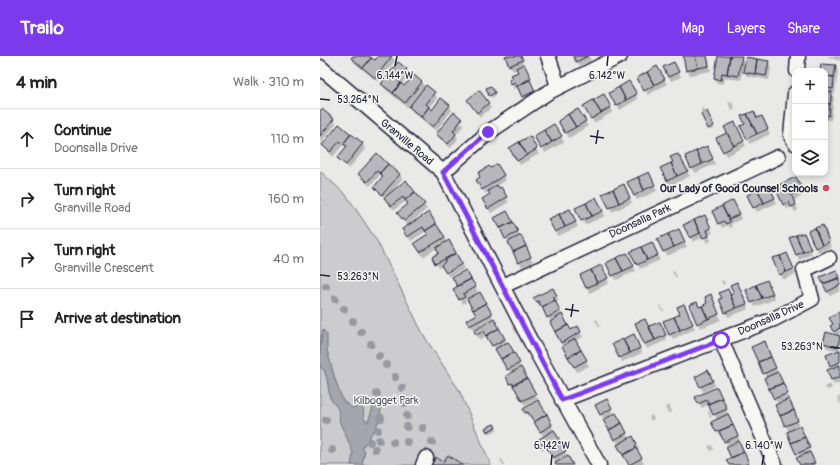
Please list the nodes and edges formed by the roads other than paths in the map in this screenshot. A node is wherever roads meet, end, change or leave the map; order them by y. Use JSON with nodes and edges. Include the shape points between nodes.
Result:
{"nodes":[{"id":1,"x":548,"y":56,"type":"edge"},
{"id":2,"x":620,"y":56,"type":"edge"},
{"id":3,"x":798,"y":56,"type":"edge"},
{"id":4,"x":320,"y":67,"type":"edge"},
{"id":5,"x":797,"y":68,"type":"edge"},
{"id":6,"x":558,"y":86,"type":"junction"},
{"id":7,"x":794,"y":104,"type":"edge"},
{"id":8,"x":793,"y":140,"type":"edge"},
{"id":9,"x":778,"y":157,"type":"dead end"},
{"id":10,"x":443,"y":172,"type":"junction"},
{"id":11,"x":829,"y":258,"type":"dead end"},
{"id":12,"x":503,"y":286,"type":"junction"},
{"id":13,"x":721,"y":340,"type":"junction"},
{"id":14,"x":562,"y":400,"type":"junction"},
{"id":15,"x":599,"y":465,"type":"edge"},
{"id":16,"x":775,"y":465,"type":"edge"}],
"edges":[{"from":1,"to":6,"type":"street"},
{"from":2,"to":6,"type":"street"},
{"from":3,"to":5,"type":"street"},
{"from":4,"to":10,"type":"street","name":"Granville Road"},
{"from":6,"to":10,"type":"street","via":[[488,132]]},
{"from":7,"to":8,"type":"street","via":[[791,136]]},
{"from":9,"to":12,"type":"street","name":"Doonsalla Park"},
{"from":10,"to":12,"type":"street","name":"Granville Road"},
{"from":11,"to":13,"type":"street","name":"Doonsalla Drive","via":[[804,270],[812,299],[774,319]]},
{"from":12,"to":14,"type":"street","name":"Granville Road"},
{"from":13,"to":14,"type":"street","name":"Doonsalla Drive"},
{"from":13,"to":16,"type":"street"},
{"from":14,"to":15,"type":"street","name":"Granville Road"}]}
